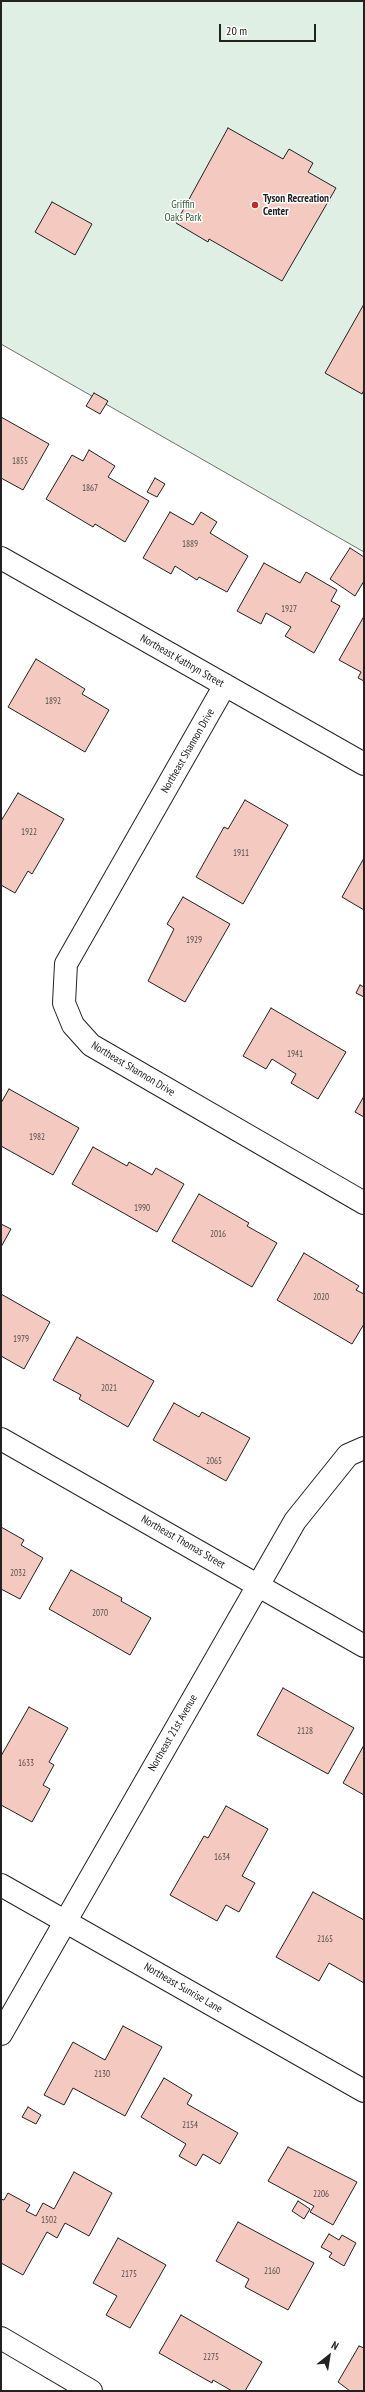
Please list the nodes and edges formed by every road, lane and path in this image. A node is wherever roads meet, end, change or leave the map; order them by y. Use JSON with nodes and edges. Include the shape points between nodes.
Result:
{"nodes":[{"id":1,"x":1,"y":558,"type":"edge"},
{"id":2,"x":225,"y":685,"type":"junction"},
{"id":3,"x":364,"y":764,"type":"edge"},
{"id":4,"x":364,"y":1203,"type":"edge"},
{"id":5,"x":1,"y":1439,"type":"edge"},
{"id":6,"x":364,"y":1448,"type":"edge"},
{"id":7,"x":258,"y":1585,"type":"junction"},
{"id":8,"x":364,"y":1646,"type":"edge"},
{"id":9,"x":1,"y":1885,"type":"edge"},
{"id":10,"x":65,"y":1921,"type":"junction"},
{"id":11,"x":1,"y":2034,"type":"edge"},
{"id":12,"x":364,"y":2091,"type":"edge"},
{"id":13,"x":1,"y":2338,"type":"edge"},
{"id":14,"x":91,"y":2391,"type":"edge"}],
"edges":[{"from":1,"to":2,"type":"street","name":"Northeast Kathryn Street"},
{"from":2,"to":3,"type":"street","name":"Northeast Kathryn Street"},
{"from":2,"to":4,"type":"street","name":"Northeast Shannon Drive","via":[[66,964],[64,1003],[73,1026],[91,1045]]},
{"from":5,"to":7,"type":"street","name":"Northeast Thomas Street"},
{"from":6,"to":7,"type":"street","name":"Northeast 21st Avenue","via":[[348,1455],[295,1521]]},
{"from":7,"to":8,"type":"street","name":"Northeast Thomas Street"},
{"from":7,"to":10,"type":"street","name":"Northeast 21st Avenue"},
{"from":9,"to":10,"type":"street","name":"Northeast Sunrise Lane"},
{"from":10,"to":11,"type":"street","name":"Northeast 21st Avenue"},
{"from":10,"to":12,"type":"street","name":"Northeast Sunrise Lane"},
{"from":13,"to":14,"type":"street"}]}
